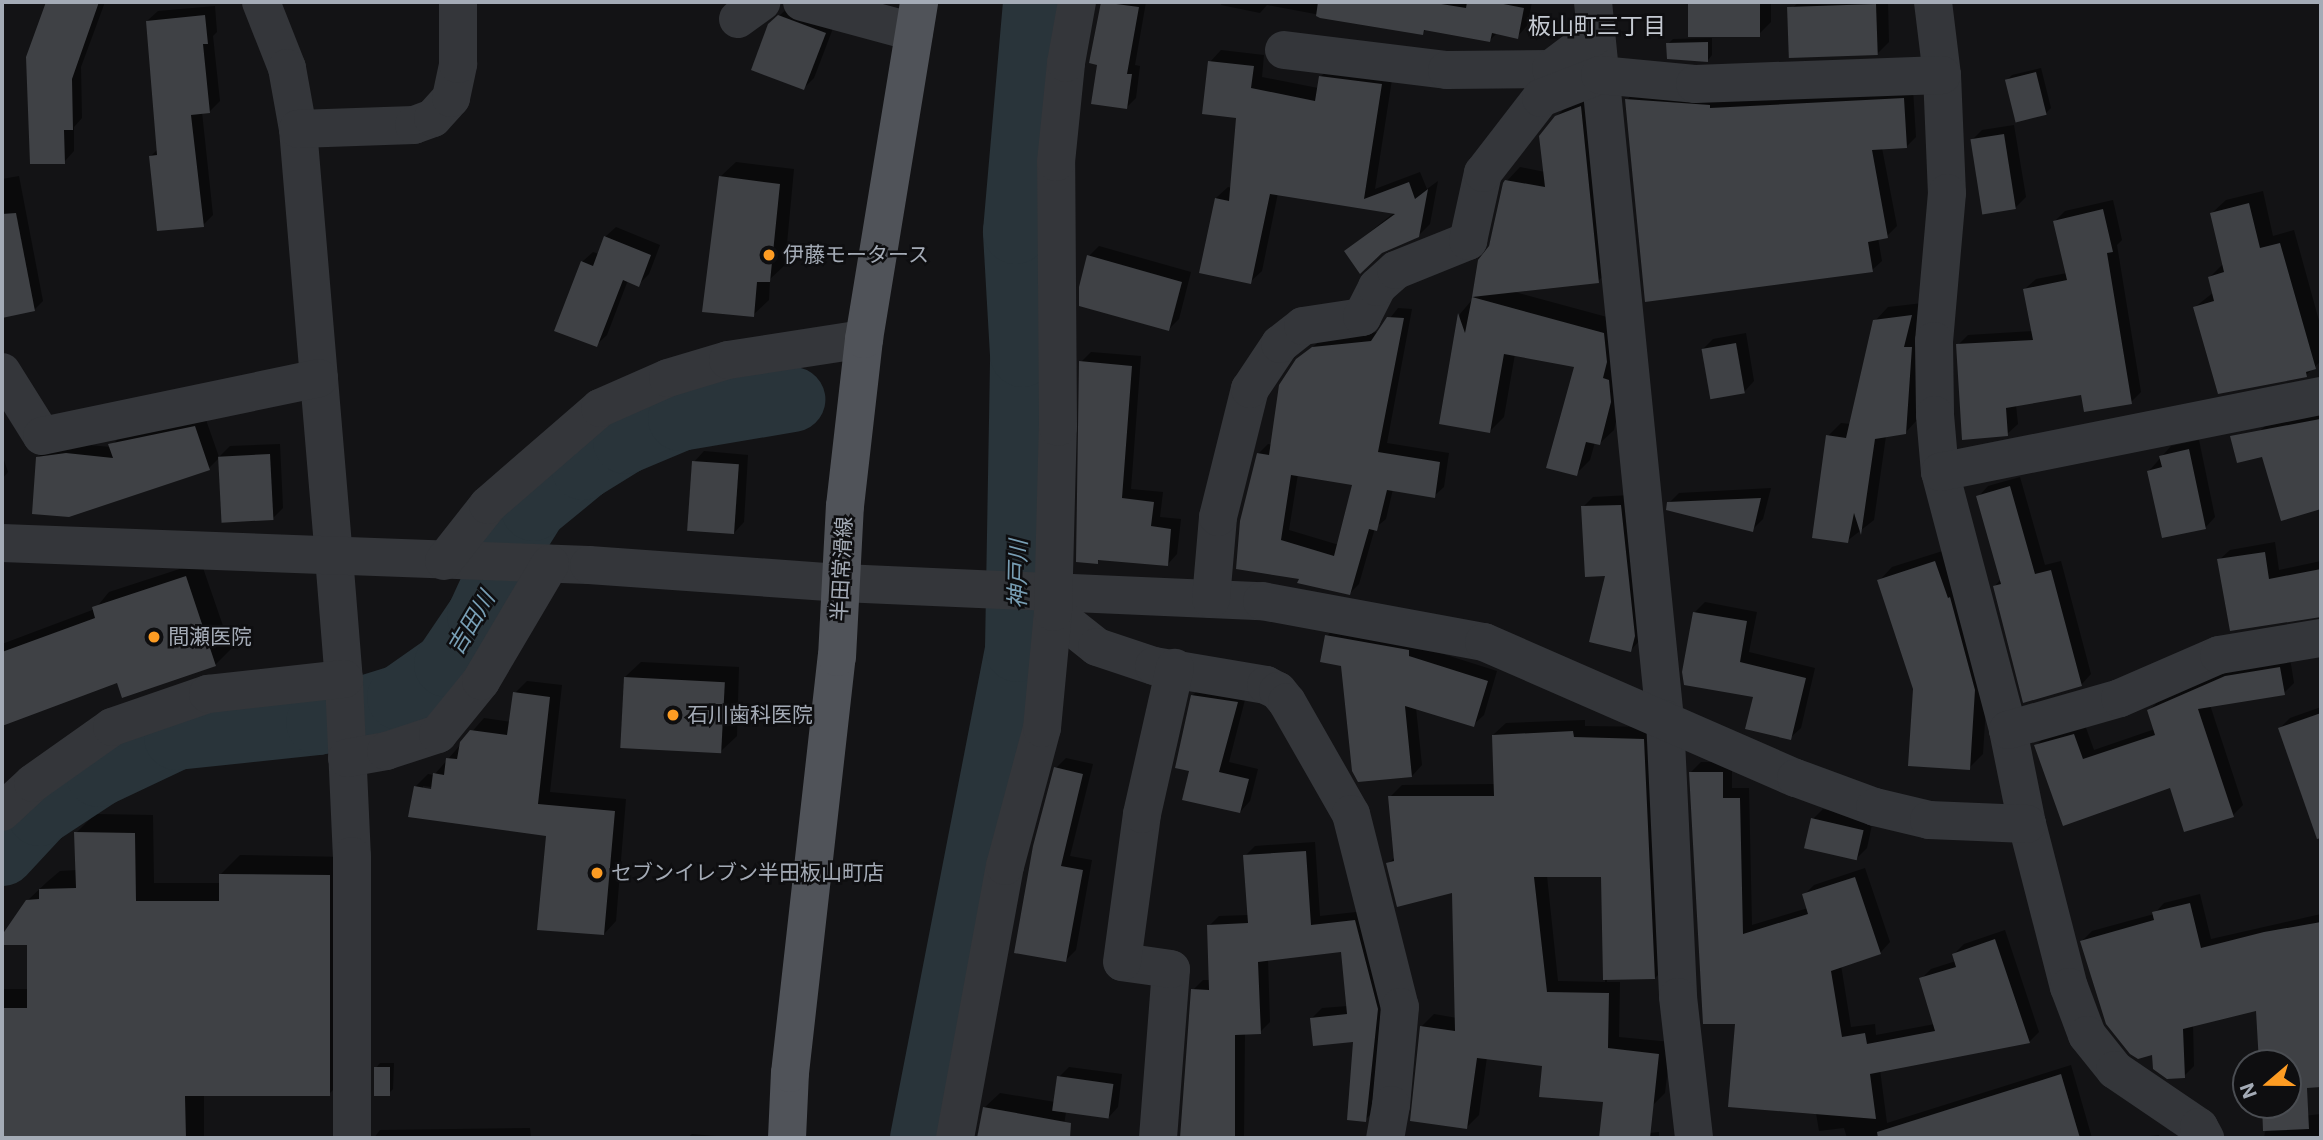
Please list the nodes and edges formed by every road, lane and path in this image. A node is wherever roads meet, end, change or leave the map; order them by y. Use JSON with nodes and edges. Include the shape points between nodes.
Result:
{"nodes":[{"id":1,"x":261,"y":2,"type":"edge"},
{"id":2,"x":458,"y":2,"type":"edge"},
{"id":3,"x":802,"y":2,"type":"edge"},
{"id":4,"x":1077,"y":2,"type":"edge"},
{"id":5,"x":1933,"y":2,"type":"edge"},
{"id":6,"x":916,"y":17,"type":"edge"},
{"id":7,"x":1595,"y":18,"type":"edge"},
{"id":8,"x":1284,"y":50,"type":"dead end"},
{"id":9,"x":1600,"y":75,"type":"junction"},
{"id":10,"x":1942,"y":75,"type":"junction"},
{"id":11,"x":298,"y":129,"type":"junction"},
{"id":12,"x":864,"y":339,"type":"junction"},
{"id":13,"x":2,"y":372,"type":"edge"},
{"id":14,"x":319,"y":378,"type":"junction"},
{"id":15,"x":2321,"y":396,"type":"edge"},
{"id":16,"x":1940,"y":472,"type":"junction"},
{"id":17,"x":2,"y":543,"type":"edge"},
{"id":18,"x":334,"y":557,"type":"junction"},
{"id":19,"x":444,"y":561,"type":"junction"},
{"id":20,"x":550,"y":564,"type":"junction"},
{"id":21,"x":842,"y":583,"type":"junction"},
{"id":22,"x":1049,"y":597,"type":"junction"},
{"id":23,"x":1211,"y":599,"type":"junction"},
{"id":24,"x":2321,"y":638,"type":"edge"},
{"id":25,"x":1175,"y":668,"type":"junction"},
{"id":26,"x":344,"y":680,"type":"junction"},
{"id":27,"x":1665,"y":719,"type":"junction"},
{"id":28,"x":2008,"y":730,"type":"junction"},
{"id":29,"x":346,"y":752,"type":"junction"},
{"id":30,"x":2,"y":812,"type":"edge"},
{"id":31,"x":2027,"y":824,"type":"junction"},
{"id":32,"x":352,"y":1138,"type":"edge"},
{"id":33,"x":787,"y":1138,"type":"edge"},
{"id":34,"x":955,"y":1138,"type":"edge"},
{"id":35,"x":1158,"y":1138,"type":"edge"},
{"id":36,"x":1385,"y":1138,"type":"edge"},
{"id":37,"x":1693,"y":1138,"type":"edge"},
{"id":38,"x":2205,"y":1138,"type":"edge"}],
"edges":[{"from":1,"to":11,"type":"street","via":[[287,68]]},
{"from":2,"to":11,"type":"street","via":[[458,64],[451,98],[433,118],[414,125]]},
{"from":3,"to":6,"type":"street"},
{"from":4,"to":22,"type":"street","via":[[1056,162],[1058,427]]},
{"from":5,"to":10,"type":"street"},
{"from":6,"to":12,"type":"main road","name":"半田常滑線"},
{"from":7,"to":8,"type":"street","via":[[1551,69],[1447,70]]},
{"from":7,"to":9,"type":"street"},
{"from":9,"to":10,"type":"street","via":[[1695,83]]},
{"from":9,"to":23,"type":"street","via":[[1541,98],[1483,173],[1468,241],[1396,270],[1377,287],[1362,317],[1303,326],[1280,344],[1250,389],[1218,517]]},
{"from":9,"to":27,"type":"street"},
{"from":10,"to":16,"type":"street","via":[[1947,193],[1934,341]]},
{"from":11,"to":14,"type":"street"},
{"from":12,"to":19,"type":"street","via":[[728,360],[668,378],[600,408],[488,505]]},
{"from":12,"to":21,"type":"main road","name":"半田常滑線","via":[[845,506]]},
{"from":13,"to":14,"type":"street","via":[[42,436]]},
{"from":14,"to":18,"type":"street"},
{"from":15,"to":16,"type":"street"},
{"from":16,"to":28,"type":"street"},
{"from":17,"to":18,"type":"street"},
{"from":18,"to":19,"type":"street"},
{"from":18,"to":26,"type":"street"},
{"from":19,"to":20,"type":"street"},
{"from":20,"to":21,"type":"street"},
{"from":20,"to":29,"type":"street","via":[[481,681],[438,734],[386,751]]},
{"from":21,"to":22,"type":"street","via":[[978,588]]},
{"from":21,"to":33,"type":"main road","name":"半田常滑線"},
{"from":22,"to":23,"type":"street"},
{"from":22,"to":25,"type":"street","via":[[1097,647],[1154,666]]},
{"from":22,"to":34,"type":"street","via":[[1042,728],[1004,866]]},
{"from":23,"to":27,"type":"street","via":[[1262,601],[1484,642]]},
{"from":24,"to":28,"type":"street","via":[[2220,655],[2120,698]]},
{"from":25,"to":35,"type":"street","via":[[1142,814],[1122,962],[1171,969]]},
{"from":25,"to":36,"type":"street","via":[[1278,691],[1351,814],[1400,1007]]},
{"from":26,"to":29,"type":"street"},
{"from":26,"to":30,"type":"street","via":[[208,694],[112,727],[33,783]]},
{"from":27,"to":31,"type":"street","via":[[1796,778],[1875,807],[1929,820]]},
{"from":27,"to":37,"type":"street","via":[[1678,997]]},
{"from":28,"to":31,"type":"street"},
{"from":29,"to":32,"type":"street","via":[[352,856]]},
{"from":31,"to":38,"type":"street","via":[[2069,986],[2087,1035],[2115,1070],[2199,1127]]}]}
